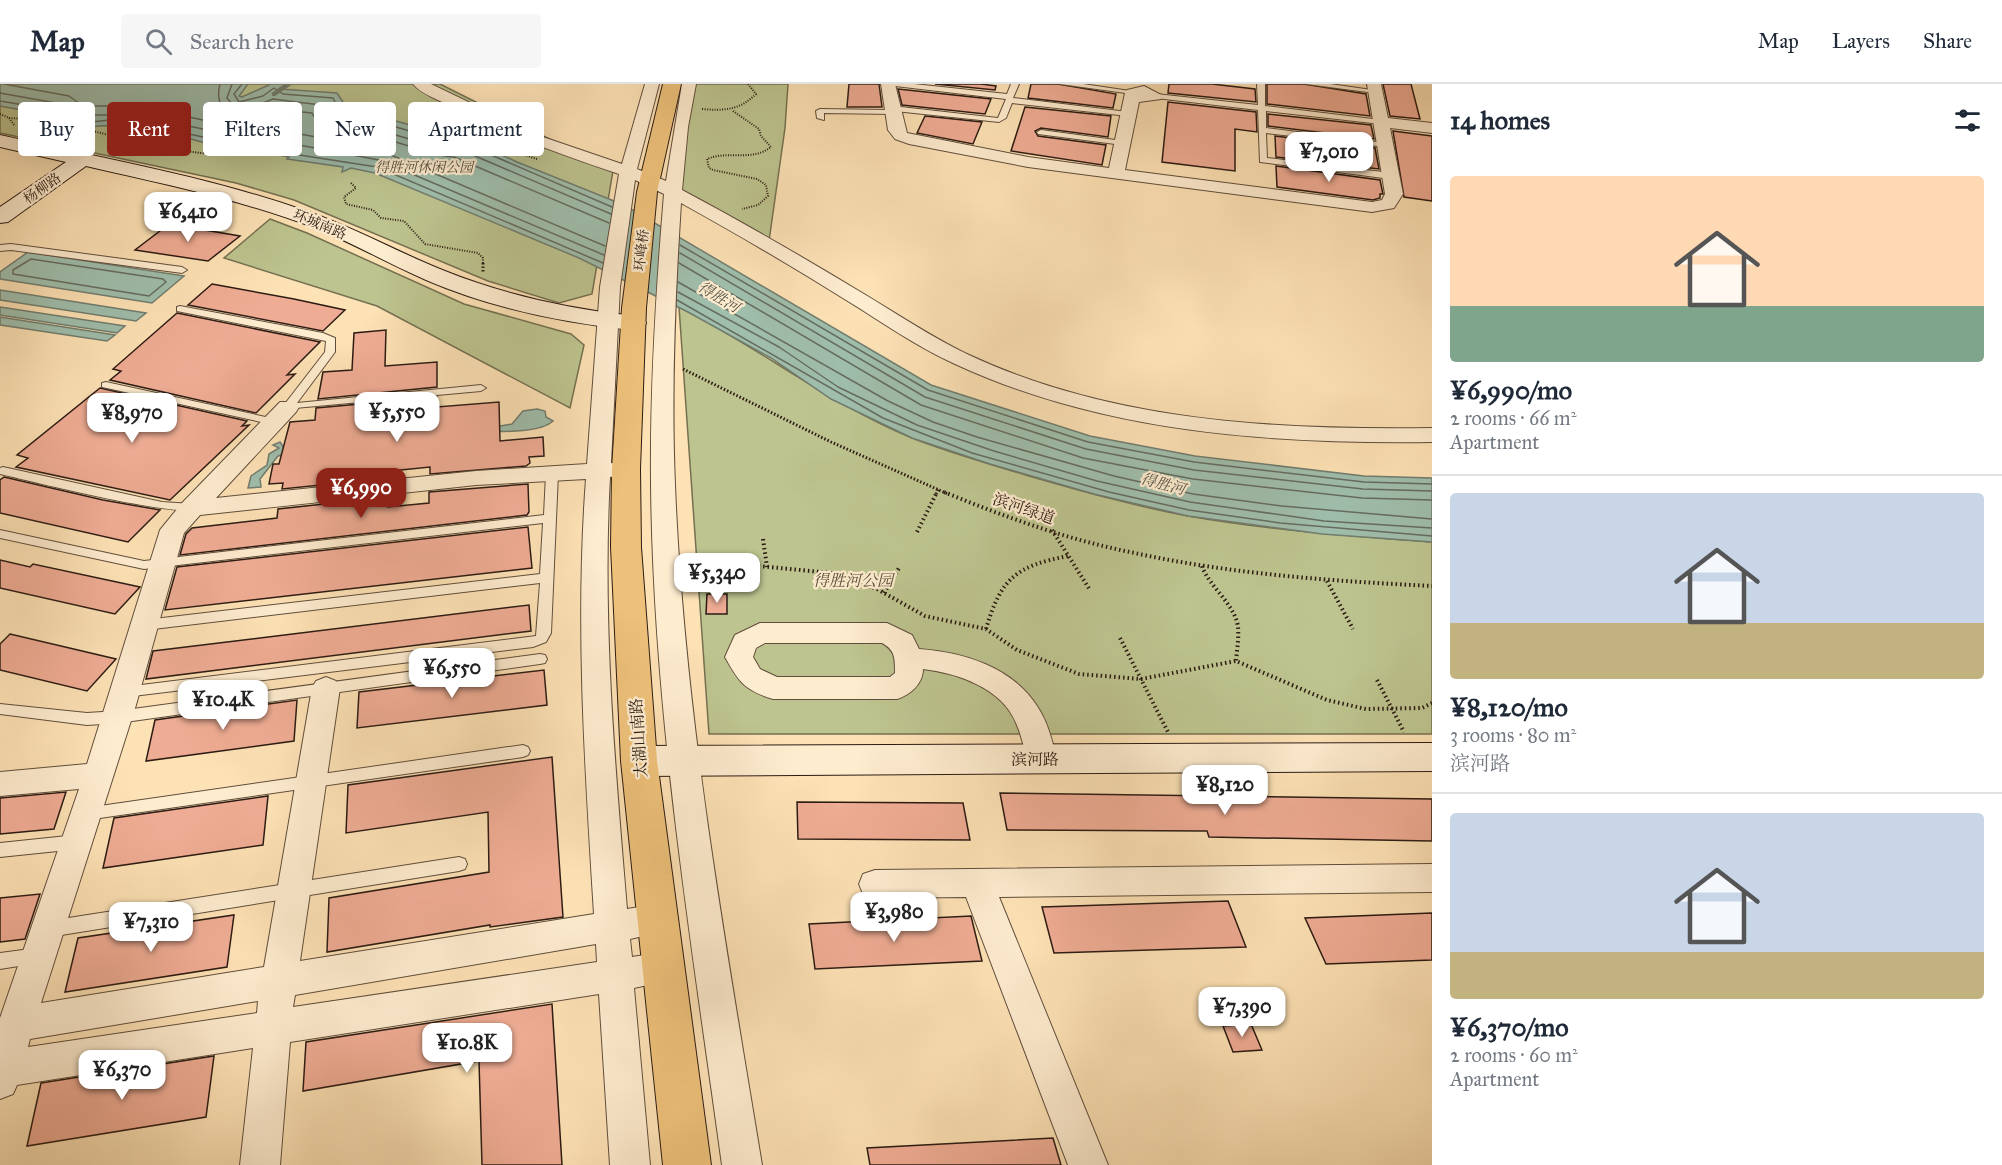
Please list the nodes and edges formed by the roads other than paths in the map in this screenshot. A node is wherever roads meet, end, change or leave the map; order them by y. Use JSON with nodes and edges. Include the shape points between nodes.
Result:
{"nodes":[{"id":1,"x":420,"y":84,"type":"edge"},
{"id":2,"x":651,"y":84,"type":"edge"},
{"id":3,"x":672,"y":84,"type":"edge"},
{"id":4,"x":689,"y":84,"type":"edge"},
{"id":5,"x":888,"y":84,"type":"edge"},
{"id":6,"x":895,"y":84,"type":"edge"},
{"id":7,"x":1015,"y":84,"type":"edge"},
{"id":8,"x":1064,"y":84,"type":"edge"},
{"id":9,"x":1261,"y":84,"type":"edge"},
{"id":10,"x":1310,"y":84,"type":"edge"},
{"id":11,"x":1374,"y":88,"type":"edge"},
{"id":12,"x":1142,"y":91,"type":"edge"},
{"id":13,"x":1009,"y":99,"type":"junction"},
{"id":14,"x":1262,"y":108,"type":"junction"},
{"id":15,"x":892,"y":110,"type":"junction"},
{"id":16,"x":1128,"y":114,"type":"junction"},
{"id":17,"x":821,"y":118,"type":"dead end"},
{"id":18,"x":1381,"y":122,"type":"junction"},
{"id":19,"x":1432,"y":128,"type":"edge"},
{"id":20,"x":1262,"y":130,"type":"junction"},
{"id":21,"x":1041,"y":132,"type":"dead end"},
{"id":22,"x":0,"y":141,"type":"edge"},
{"id":23,"x":1123,"y":142,"type":"junction"},
{"id":24,"x":1385,"y":145,"type":"junction"},
{"id":25,"x":83,"y":159,"type":"junction"},
{"id":26,"x":1116,"y":174,"type":"junction"},
{"id":27,"x":628,"y":176,"type":"junction"},
{"id":28,"x":1391,"y":176,"type":"junction"},
{"id":29,"x":648,"y":186,"type":"junction"},
{"id":30,"x":673,"y":197,"type":"junction"},
{"id":31,"x":0,"y":217,"type":"edge"},
{"id":32,"x":0,"y":248,"type":"edge"},
{"id":33,"x":182,"y":270,"type":"dead end"},
{"id":34,"x":180,"y":309,"type":"dead end"},
{"id":35,"x":635,"y":317,"type":"junction"},
{"id":36,"x":106,"y":385,"type":"dead end"},
{"id":37,"x":481,"y":388,"type":"dead end"},
{"id":38,"x":281,"y":414,"type":"junction"},
{"id":39,"x":1432,"y":435,"type":"edge"},
{"id":40,"x":612,"y":470,"type":"junction"},
{"id":41,"x":3,"y":471,"type":"dead end"},
{"id":42,"x":552,"y":474,"type":"junction"},
{"id":43,"x":191,"y":508,"type":"junction"},
{"id":44,"x":550,"y":518,"type":"junction"},
{"id":45,"x":0,"y":534,"type":"edge"},
{"id":46,"x":163,"y":563,"type":"junction"},
{"id":47,"x":547,"y":578,"type":"junction"},
{"id":48,"x":145,"y":625,"type":"junction"},
{"id":49,"x":909,"y":658,"type":"junction"},
{"id":50,"x":540,"y":659,"type":"dead end"},
{"id":51,"x":326,"y":688,"type":"junction"},
{"id":52,"x":122,"y":705,"type":"junction"},
{"id":53,"x":0,"y":709,"type":"edge"},
{"id":54,"x":523,"y":751,"type":"dead end"},
{"id":55,"x":1424,"y":757,"type":"edge"},
{"id":56,"x":1042,"y":759,"type":"junction"},
{"id":57,"x":639,"y":761,"type":"junction"},
{"id":58,"x":685,"y":761,"type":"junction"},
{"id":59,"x":99,"y":775,"type":"junction"},
{"id":60,"x":311,"y":782,"type":"junction"},
{"id":61,"x":0,"y":784,"type":"edge"},
{"id":62,"x":81,"y":828,"type":"junction"},
{"id":63,"x":0,"y":850,"type":"edge"},
{"id":64,"x":459,"y":864,"type":"dead end"},
{"id":65,"x":1432,"y":878,"type":"edge"},
{"id":66,"x":977,"y":883,"type":"junction"},
{"id":67,"x":875,"y":884,"type":"dead end"},
{"id":68,"x":294,"y":890,"type":"junction"},
{"id":69,"x":658,"y":919,"type":"junction"},
{"id":70,"x":611,"y":927,"type":"junction"},
{"id":71,"x":43,"y":943,"type":"junction"},
{"id":72,"x":0,"y":961,"type":"edge"},
{"id":73,"x":663,"y":968,"type":"junction"},
{"id":74,"x":615,"y":976,"type":"junction"},
{"id":75,"x":279,"y":981,"type":"junction"},
{"id":76,"x":16,"y":1024,"type":"junction"},
{"id":77,"x":273,"y":1028,"type":"junction"},
{"id":78,"x":2,"y":1075,"type":"edge"},
{"id":79,"x":260,"y":1165,"type":"edge"},
{"id":80,"x":630,"y":1165,"type":"edge"},
{"id":81,"x":687,"y":1165,"type":"edge"},
{"id":82,"x":742,"y":1165,"type":"edge"},
{"id":83,"x":1089,"y":1165,"type":"edge"}],
"edges":[{"from":1,"to":27,"type":"street","via":[[539,141]]},
{"from":2,"to":27,"type":"street"},
{"from":3,"to":29,"type":"main road"},
{"from":4,"to":30,"type":"street","via":[[678,129]]},
{"from":5,"to":15,"type":"street"},
{"from":6,"to":13,"type":"lane"},
{"from":7,"to":13,"type":"lane"},
{"from":8,"to":12,"type":"lane"},
{"from":9,"to":14,"type":"lane"},
{"from":10,"to":11,"type":"lane"},
{"from":11,"to":18,"type":"street"},
{"from":12,"to":14,"type":"lane"},
{"from":12,"to":16,"type":"street"},
{"from":13,"to":15,"type":"lane","via":[[1002,118],[996,120]]},
{"from":13,"to":16,"type":"lane"},
{"from":14,"to":18,"type":"lane"},
{"from":14,"to":20,"type":"lane"},
{"from":15,"to":17,"type":"lane","via":[[820,111]]},
{"from":15,"to":26,"type":"street","via":[[896,130],[915,141]]},
{"from":16,"to":23,"type":"street"},
{"from":18,"to":19,"type":"street"},
{"from":18,"to":24,"type":"street"},
{"from":20,"to":24,"type":"lane"},
{"from":20,"to":28,"type":"lane","via":[[1263,160]]},
{"from":21,"to":23,"type":"lane"},
{"from":22,"to":25,"type":"main road","name":"环城南路"},
{"from":23,"to":26,"type":"street"},
{"from":24,"to":28,"type":"street"},
{"from":25,"to":31,"type":"main road","name":"杨柳路"},
{"from":25,"to":35,"type":"main road","name":"环城南路","via":[[285,208],[436,276],[484,293],[578,317]]},
{"from":26,"to":28,"type":"street","via":[[1372,207],[1388,204],[1394,198]]},
{"from":27,"to":29,"type":"street"},
{"from":27,"to":35,"type":"street","via":[[610,287]]},
{"from":29,"to":30,"type":"street"},
{"from":29,"to":35,"type":"main road","name":"环峰桥"},
{"from":30,"to":35,"type":"street"},
{"from":30,"to":39,"type":"street","via":[[797,262],[965,361],[1086,404],[1215,427],[1298,434]]},
{"from":32,"to":33,"type":"lane"},
{"from":34,"to":38,"type":"lane","via":[[331,340],[330,352]]},
{"from":35,"to":40,"type":"main road","name":"太湖山南路"},
{"from":35,"to":58,"type":"street","via":[[663,366],[662,491]]},
{"from":36,"to":38,"type":"lane"},
{"from":37,"to":38,"type":"lane"},
{"from":38,"to":43,"type":"street"},
{"from":40,"to":42,"type":"street"},
{"from":40,"to":57,"type":"main road","name":"太湖山南路","via":[[626,547]]},
{"from":40,"to":70,"type":"street","via":[[594,605]]},
{"from":41,"to":43,"type":"lane","via":[[162,506]]},
{"from":42,"to":43,"type":"street","via":[[476,478]]},
{"from":42,"to":44,"type":"lane"},
{"from":43,"to":46,"type":"street","via":[[172,530]]},
{"from":44,"to":46,"type":"lane"},
{"from":44,"to":47,"type":"lane"},
{"from":45,"to":46,"type":"lane","via":[[133,564]]},
{"from":46,"to":48,"type":"street"},
{"from":47,"to":48,"type":"lane"},
{"from":47,"to":52,"type":"lane","via":[[544,633],[533,642]]},
{"from":48,"to":52,"type":"street"},
{"from":49,"to":49,"type":"street","via":[[902,642],[887,633],[760,633],[745,642],[739,657],[750,676],[773,688],[897,688],[909,676]]},
{"from":49,"to":56,"type":"street","via":[[970,667],[1010,692],[1028,716]]},
{"from":50,"to":51,"type":"lane"},
{"from":51,"to":52,"type":"lane"},
{"from":51,"to":60,"type":"street"},
{"from":52,"to":53,"type":"lane","via":[[87,718]]},
{"from":52,"to":59,"type":"street"},
{"from":54,"to":60,"type":"lane"},
{"from":55,"to":56,"type":"main road","name":"滨河路"},
{"from":56,"to":58,"type":"main road","name":"滨河路"},
{"from":57,"to":58,"type":"main road","name":"滨河路"},
{"from":57,"to":69,"type":"main road","name":"太湖山南路"},
{"from":58,"to":82,"type":"street"},
{"from":59,"to":61,"type":"street"},
{"from":59,"to":62,"type":"street"},
{"from":60,"to":62,"type":"lane"},
{"from":60,"to":68,"type":"street"},
{"from":62,"to":63,"type":"lane"},
{"from":62,"to":71,"type":"street"},
{"from":64,"to":68,"type":"lane"},
{"from":65,"to":66,"type":"street"},
{"from":66,"to":67,"type":"street"},
{"from":66,"to":83,"type":"street"},
{"from":68,"to":71,"type":"lane"},
{"from":68,"to":75,"type":"street"},
{"from":69,"to":70,"type":"street"},
{"from":69,"to":73,"type":"main road","name":"太湖山南路"},
{"from":70,"to":74,"type":"street"},
{"from":70,"to":75,"type":"street"},
{"from":71,"to":72,"type":"lane"},
{"from":71,"to":76,"type":"street"},
{"from":73,"to":74,"type":"street"},
{"from":73,"to":81,"type":"main road","name":"太湖山南路"},
{"from":74,"to":77,"type":"street"},
{"from":74,"to":80,"type":"street"},
{"from":75,"to":76,"type":"street"},
{"from":75,"to":77,"type":"street"},
{"from":76,"to":78,"type":"street"},
{"from":77,"to":78,"type":"street"},
{"from":77,"to":79,"type":"street"}]}
